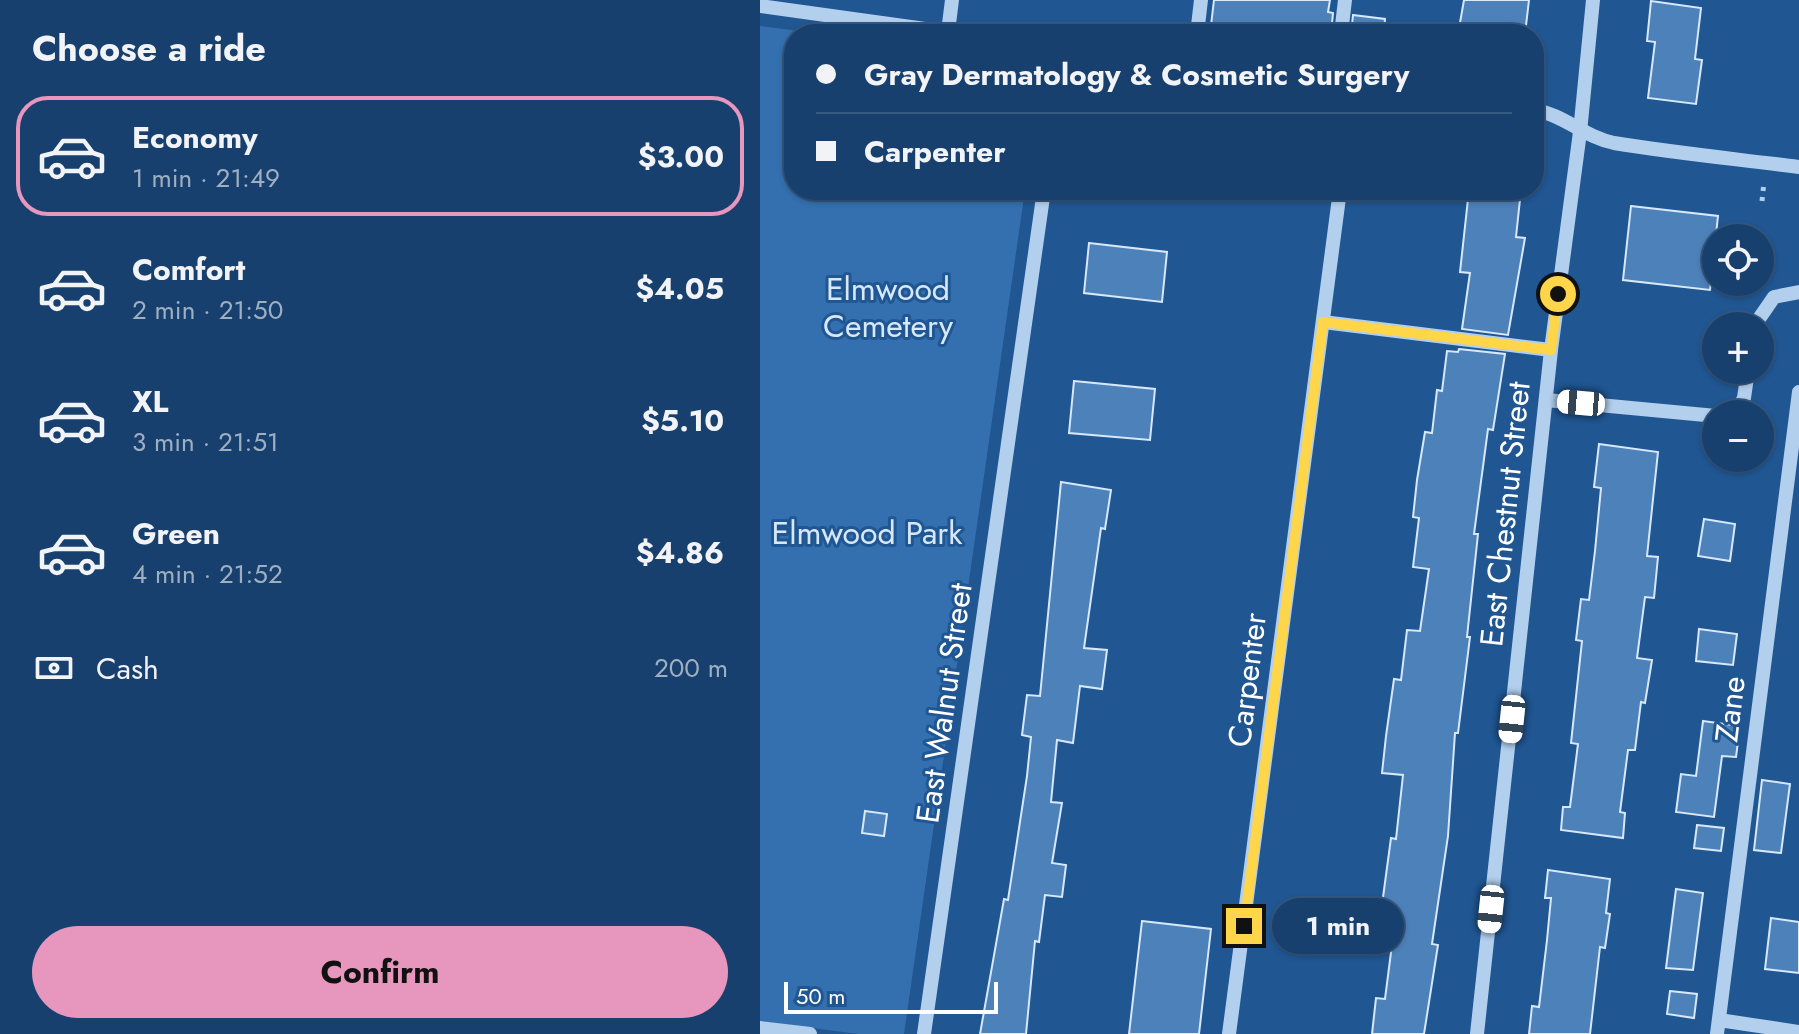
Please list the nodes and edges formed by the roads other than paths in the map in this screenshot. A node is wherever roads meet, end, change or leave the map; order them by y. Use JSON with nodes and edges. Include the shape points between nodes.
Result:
{"nodes":[{"id":1,"x":952,"y":0,"type":"edge"},
{"id":2,"x":1201,"y":0,"type":"edge"},
{"id":3,"x":1345,"y":0,"type":"edge"},
{"id":4,"x":1593,"y":0,"type":"edge"},
{"id":5,"x":760,"y":6,"type":"edge"},
{"id":6,"x":889,"y":24,"type":"edge"},
{"id":7,"x":953,"y":24,"type":"edge"},
{"id":8,"x":1198,"y":24,"type":"edge"},
{"id":9,"x":1342,"y":24,"type":"edge"},
{"id":10,"x":1544,"y":112,"type":"edge"},
{"id":11,"x":1580,"y":132,"type":"junction"},
{"id":12,"x":1799,"y":167,"type":"edge"},
{"id":13,"x":1043,"y":200,"type":"edge"},
{"id":14,"x":1339,"y":200,"type":"edge"},
{"id":15,"x":1799,"y":292,"type":"edge"},
{"id":16,"x":1764,"y":312,"type":"edge"},
{"id":17,"x":1323,"y":322,"type":"junction"},
{"id":18,"x":1551,"y":350,"type":"junction"},
{"id":19,"x":1799,"y":392,"type":"edge"},
{"id":20,"x":1546,"y":400,"type":"junction"},
{"id":21,"x":1702,"y":415,"type":"edge"},
{"id":22,"x":1718,"y":1027,"type":"edge"},
{"id":23,"x":760,"y":1028,"type":"edge"},
{"id":24,"x":1799,"y":1032,"type":"edge"},
{"id":25,"x":810,"y":1034,"type":"edge"},
{"id":26,"x":924,"y":1034,"type":"edge"},
{"id":27,"x":1229,"y":1034,"type":"edge"},
{"id":28,"x":1477,"y":1034,"type":"edge"}],
"edges":[{"from":1,"to":7,"type":"street"},
{"from":2,"to":8,"type":"street"},
{"from":3,"to":9,"type":"street"},
{"from":4,"to":11,"type":"street","name":"East Chestnut Street"},
{"from":5,"to":6,"type":"street"},
{"from":10,"to":11,"type":"street"},
{"from":11,"to":12,"type":"street","via":[[1611,142]]},
{"from":11,"to":18,"type":"street","name":"East Chestnut Street"},
{"from":13,"to":26,"type":"street","name":"East Walnut Street"},
{"from":14,"to":17,"type":"street","name":"Carpenter"},
{"from":15,"to":16,"type":"street","via":[[1774,297]]},
{"from":17,"to":18,"type":"street"},
{"from":17,"to":27,"type":"street","name":"Carpenter"},
{"from":18,"to":20,"type":"street","name":"East Chestnut Street"},
{"from":19,"to":22,"type":"street","name":"Zane"},
{"from":20,"to":21,"type":"street"},
{"from":20,"to":28,"type":"street","name":"East Chestnut Street"},
{"from":22,"to":24,"type":"street"},
{"from":23,"to":25,"type":"street"}]}
